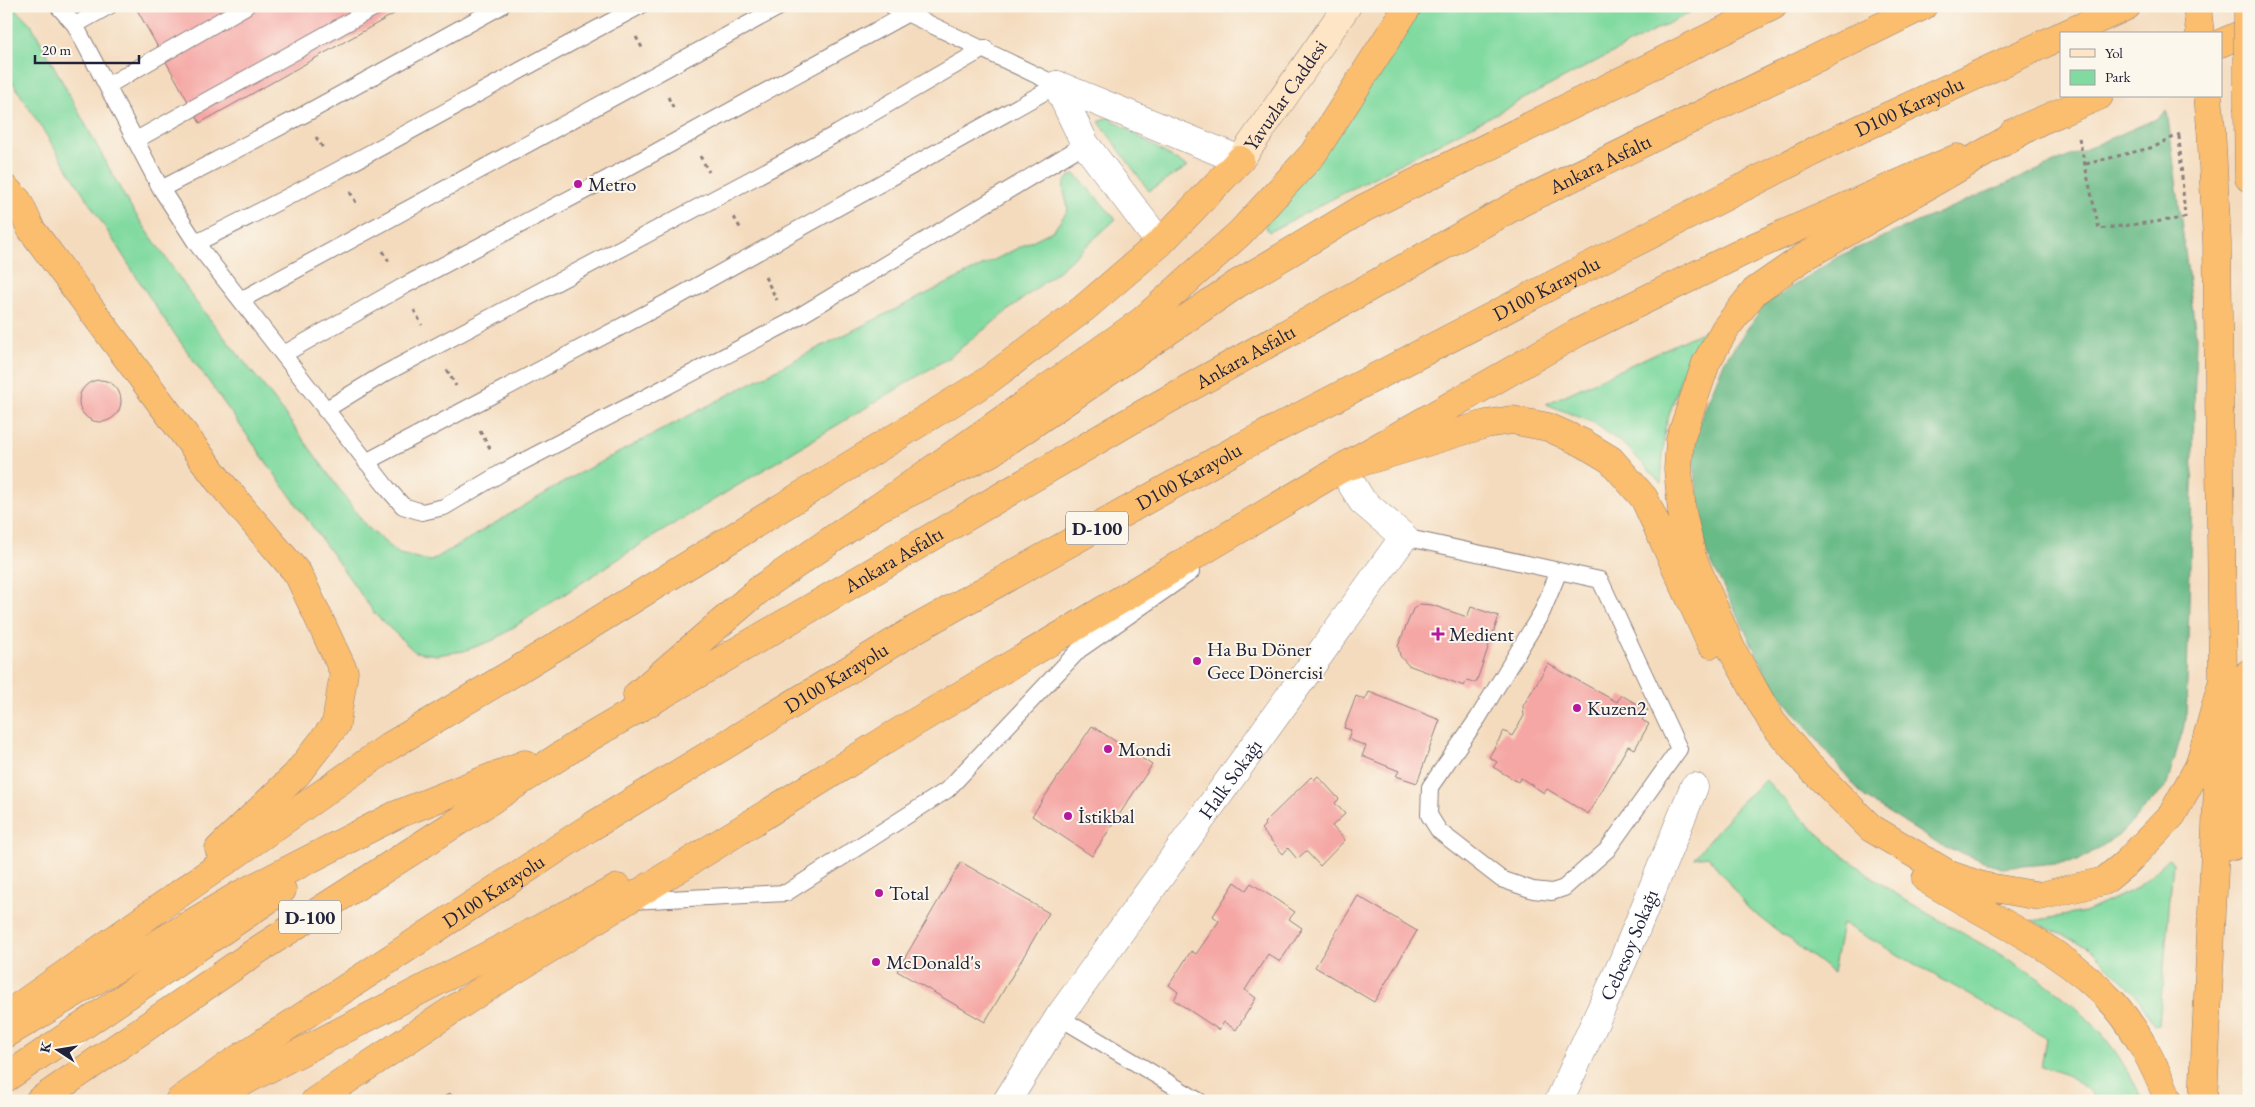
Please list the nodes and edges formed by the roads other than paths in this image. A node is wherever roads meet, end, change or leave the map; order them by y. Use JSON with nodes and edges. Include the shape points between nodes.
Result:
{"nodes":[{"id":1,"x":58,"y":6,"type":"edge"},
{"id":2,"x":108,"y":6,"type":"edge"},
{"id":3,"x":246,"y":6,"type":"edge"},
{"id":4,"x":378,"y":6,"type":"edge"},
{"id":5,"x":501,"y":6,"type":"edge"},
{"id":6,"x":640,"y":6,"type":"edge"},
{"id":7,"x":782,"y":6,"type":"edge"},
{"id":8,"x":892,"y":6,"type":"edge"},
{"id":9,"x":1347,"y":6,"type":"edge"},
{"id":10,"x":1408,"y":6,"type":"edge"},
{"id":11,"x":1773,"y":6,"type":"edge"},
{"id":12,"x":1923,"y":6,"type":"edge"},
{"id":13,"x":2127,"y":6,"type":"edge"},
{"id":14,"x":2197,"y":6,"type":"edge"},
{"id":15,"x":2205,"y":6,"type":"edge"},
{"id":16,"x":2248,"y":6,"type":"edge"},
{"id":17,"x":908,"y":13,"type":"junction"},
{"id":18,"x":75,"y":25,"type":"junction"},
{"id":19,"x":2249,"y":31,"type":"edge"},
{"id":20,"x":2070,"y":32,"type":"edge"},
{"id":21,"x":2200,"y":32,"type":"edge"},
{"id":22,"x":2206,"y":32,"type":"edge"},
{"id":23,"x":2060,"y":36,"type":"edge"},
{"id":24,"x":2222,"y":43,"type":"edge"},
{"id":25,"x":985,"y":48,"type":"junction"},
{"id":26,"x":1057,"y":85,"type":"junction"},
{"id":27,"x":107,"y":86,"type":"junction"},
{"id":28,"x":2094,"y":98,"type":"edge"},
{"id":29,"x":2209,"y":98,"type":"edge"},
{"id":30,"x":2248,"y":110,"type":"edge"},
{"id":31,"x":2036,"y":123,"type":"junction"},
{"id":32,"x":136,"y":140,"type":"junction"},
{"id":33,"x":1086,"y":144,"type":"junction"},
{"id":34,"x":1240,"y":160,"type":"junction"},
{"id":35,"x":2249,"y":178,"type":"edge"},
{"id":36,"x":6,"y":189,"type":"edge"},
{"id":37,"x":161,"y":189,"type":"junction"},
{"id":38,"x":196,"y":243,"type":"junction"},
{"id":39,"x":1160,"y":243,"type":"junction"},
{"id":40,"x":241,"y":300,"type":"junction"},
{"id":41,"x":284,"y":354,"type":"junction"},
{"id":42,"x":325,"y":410,"type":"junction"},
{"id":43,"x":366,"y":462,"type":"junction"},
{"id":44,"x":1342,"y":468,"type":"junction"},
{"id":45,"x":878,"y":508,"type":"junction"},
{"id":46,"x":1404,"y":537,"type":"junction"},
{"id":47,"x":1559,"y":571,"type":"junction"},
{"id":48,"x":2236,"y":676,"type":"edge"},
{"id":49,"x":585,"y":740,"type":"junction"},
{"id":50,"x":1694,"y":787,"type":"dead end"},
{"id":51,"x":803,"y":791,"type":"junction"},
{"id":52,"x":396,"y":815,"type":"junction"},
{"id":53,"x":626,"y":901,"type":"junction"},
{"id":54,"x":157,"y":909,"type":"junction"},
{"id":55,"x":6,"y":1015,"type":"edge"},
{"id":56,"x":1059,"y":1017,"type":"junction"},
{"id":57,"x":6,"y":1034,"type":"edge"},
{"id":58,"x":6,"y":1078,"type":"edge"},
{"id":59,"x":342,"y":1090,"type":"edge"},
{"id":60,"x":39,"y":1101,"type":"edge"},
{"id":61,"x":179,"y":1101,"type":"edge"},
{"id":62,"x":206,"y":1101,"type":"edge"},
{"id":63,"x":314,"y":1101,"type":"edge"},
{"id":64,"x":1007,"y":1101,"type":"edge"},
{"id":65,"x":1199,"y":1101,"type":"edge"},
{"id":66,"x":1559,"y":1101,"type":"edge"},
{"id":67,"x":2169,"y":1101,"type":"edge"},
{"id":68,"x":2203,"y":1101,"type":"edge"},
{"id":69,"x":2209,"y":1101,"type":"edge"}],
"edges":[{"from":1,"to":18,"type":"lane"},
{"from":2,"to":18,"type":"lane"},
{"from":3,"to":27,"type":"lane"},
{"from":4,"to":32,"type":"lane"},
{"from":5,"to":37,"type":"lane"},
{"from":6,"to":38,"type":"lane","via":[[338,172]]},
{"from":7,"to":40,"type":"lane"},
{"from":8,"to":17,"type":"lane"},
{"from":9,"to":34,"type":"main road","name":"Yavuzlar Caddesi"},
{"from":10,"to":45,"type":"highway","via":[[1313,154],[1240,233],[1142,321]]},
{"from":11,"to":45,"type":"highway","via":[[1364,208],[1237,284],[990,453]]},
{"from":12,"to":49,"type":"highway","name":"Ankara Asfaltı","number":"D-100","via":[[1520,203],[1137,416]]},
{"from":13,"to":20,"type":"highway"},
{"from":14,"to":21,"type":"highway"},
{"from":15,"to":22,"type":"highway"},
{"from":16,"to":30,"type":"highway","bridge":true},
{"from":17,"to":25,"type":"lane"},
{"from":17,"to":41,"type":"lane"},
{"from":18,"to":27,"type":"lane"},
{"from":19,"to":24,"type":"highway"},
{"from":23,"to":61,"type":"highway","name":"D100 Karayolu","number":"D-100","via":[[1830,143],[1516,304],[1239,448],[920,628],[590,828]]},
{"from":25,"to":26,"type":"lane"},
{"from":25,"to":42,"type":"lane","via":[[838,133],[382,375]]},
{"from":26,"to":33,"type":"street"},
{"from":26,"to":34,"type":"street"},
{"from":26,"to":43,"type":"lane","via":[[754,254]]},
{"from":27,"to":32,"type":"lane"},
{"from":28,"to":31,"type":"highway"},
{"from":29,"to":48,"type":"highway","bridge":true},
{"from":30,"to":35,"type":"highway"},
{"from":31,"to":44,"type":"highway","via":[[1747,250],[1578,333]]},
{"from":31,"to":48,"type":"highway","via":[[1804,257],[1754,291],[1725,329],[1706,363],[1680,440],[1678,469],[1682,512],[1692,556],[1737,658],[1772,722],[1807,764],[1871,828],[1950,875],[1982,886],[2040,896],[2104,881],[2126,863],[2172,814],[2199,766]]},
{"from":32,"to":37,"type":"lane"},
{"from":33,"to":39,"type":"street"},
{"from":33,"to":43,"type":"lane","via":[[788,323],[503,472],[444,507],[422,512],[403,506]]},
{"from":34,"to":39,"type":"highway"},
{"from":36,"to":54,"type":"highway","via":[[18,201],[31,228],[219,481],[298,574],[344,672],[336,724],[296,775]]},
{"from":37,"to":38,"type":"lane"},
{"from":38,"to":40,"type":"lane"},
{"from":39,"to":54,"type":"highway","via":[[1083,309],[987,381],[390,746]]},
{"from":40,"to":41,"type":"lane"},
{"from":41,"to":42,"type":"lane"},
{"from":42,"to":43,"type":"lane"},
{"from":44,"to":46,"type":"street","via":[[1362,502]]},
{"from":44,"to":51,"type":"highway"},
{"from":44,"to":53,"type":"lane","via":[[1079,650],[947,790],[786,893]]},
{"from":44,"to":67,"type":"highway","via":[[1486,424],[1512,420],[1548,428],[1583,443],[1610,460],[1644,498],[1716,652],[1772,744],[1801,782],[1843,823],[1884,854],[2050,950],[2086,976],[2115,1005],[2138,1037]]},
{"from":45,"to":49,"type":"highway","via":[[760,589]]},
{"from":46,"to":47,"type":"lane"},
{"from":46,"to":56,"type":"street","name":"Halk Sokağı"},
{"from":47,"to":47,"type":"lane","via":[[1600,580],[1679,749],[1607,850],[1564,888],[1552,892],[1533,890],[1501,879],[1439,831],[1430,816],[1430,787],[1478,718],[1537,620]]},
{"from":48,"to":68,"type":"highway"},
{"from":48,"to":69,"type":"highway"},
{"from":49,"to":52,"type":"highway"},
{"from":49,"to":60,"type":"highway","number":"D-100","via":[[261,948]]},
{"from":50,"to":66,"type":"street","name":"Cebesoy Sokağı","via":[[1623,961]]},
{"from":51,"to":53,"type":"highway"},
{"from":51,"to":62,"type":"highway"},
{"from":52,"to":57,"type":"highway","via":[[240,895]]},
{"from":52,"to":58,"type":"highway"},
{"from":53,"to":59,"type":"highway","via":[[481,991]]},
{"from":54,"to":55,"type":"highway"},
{"from":56,"to":64,"type":"street","name":"Halk Sokağı"},
{"from":56,"to":65,"type":"lane"},
{"from":59,"to":63,"type":"highway"}]}
